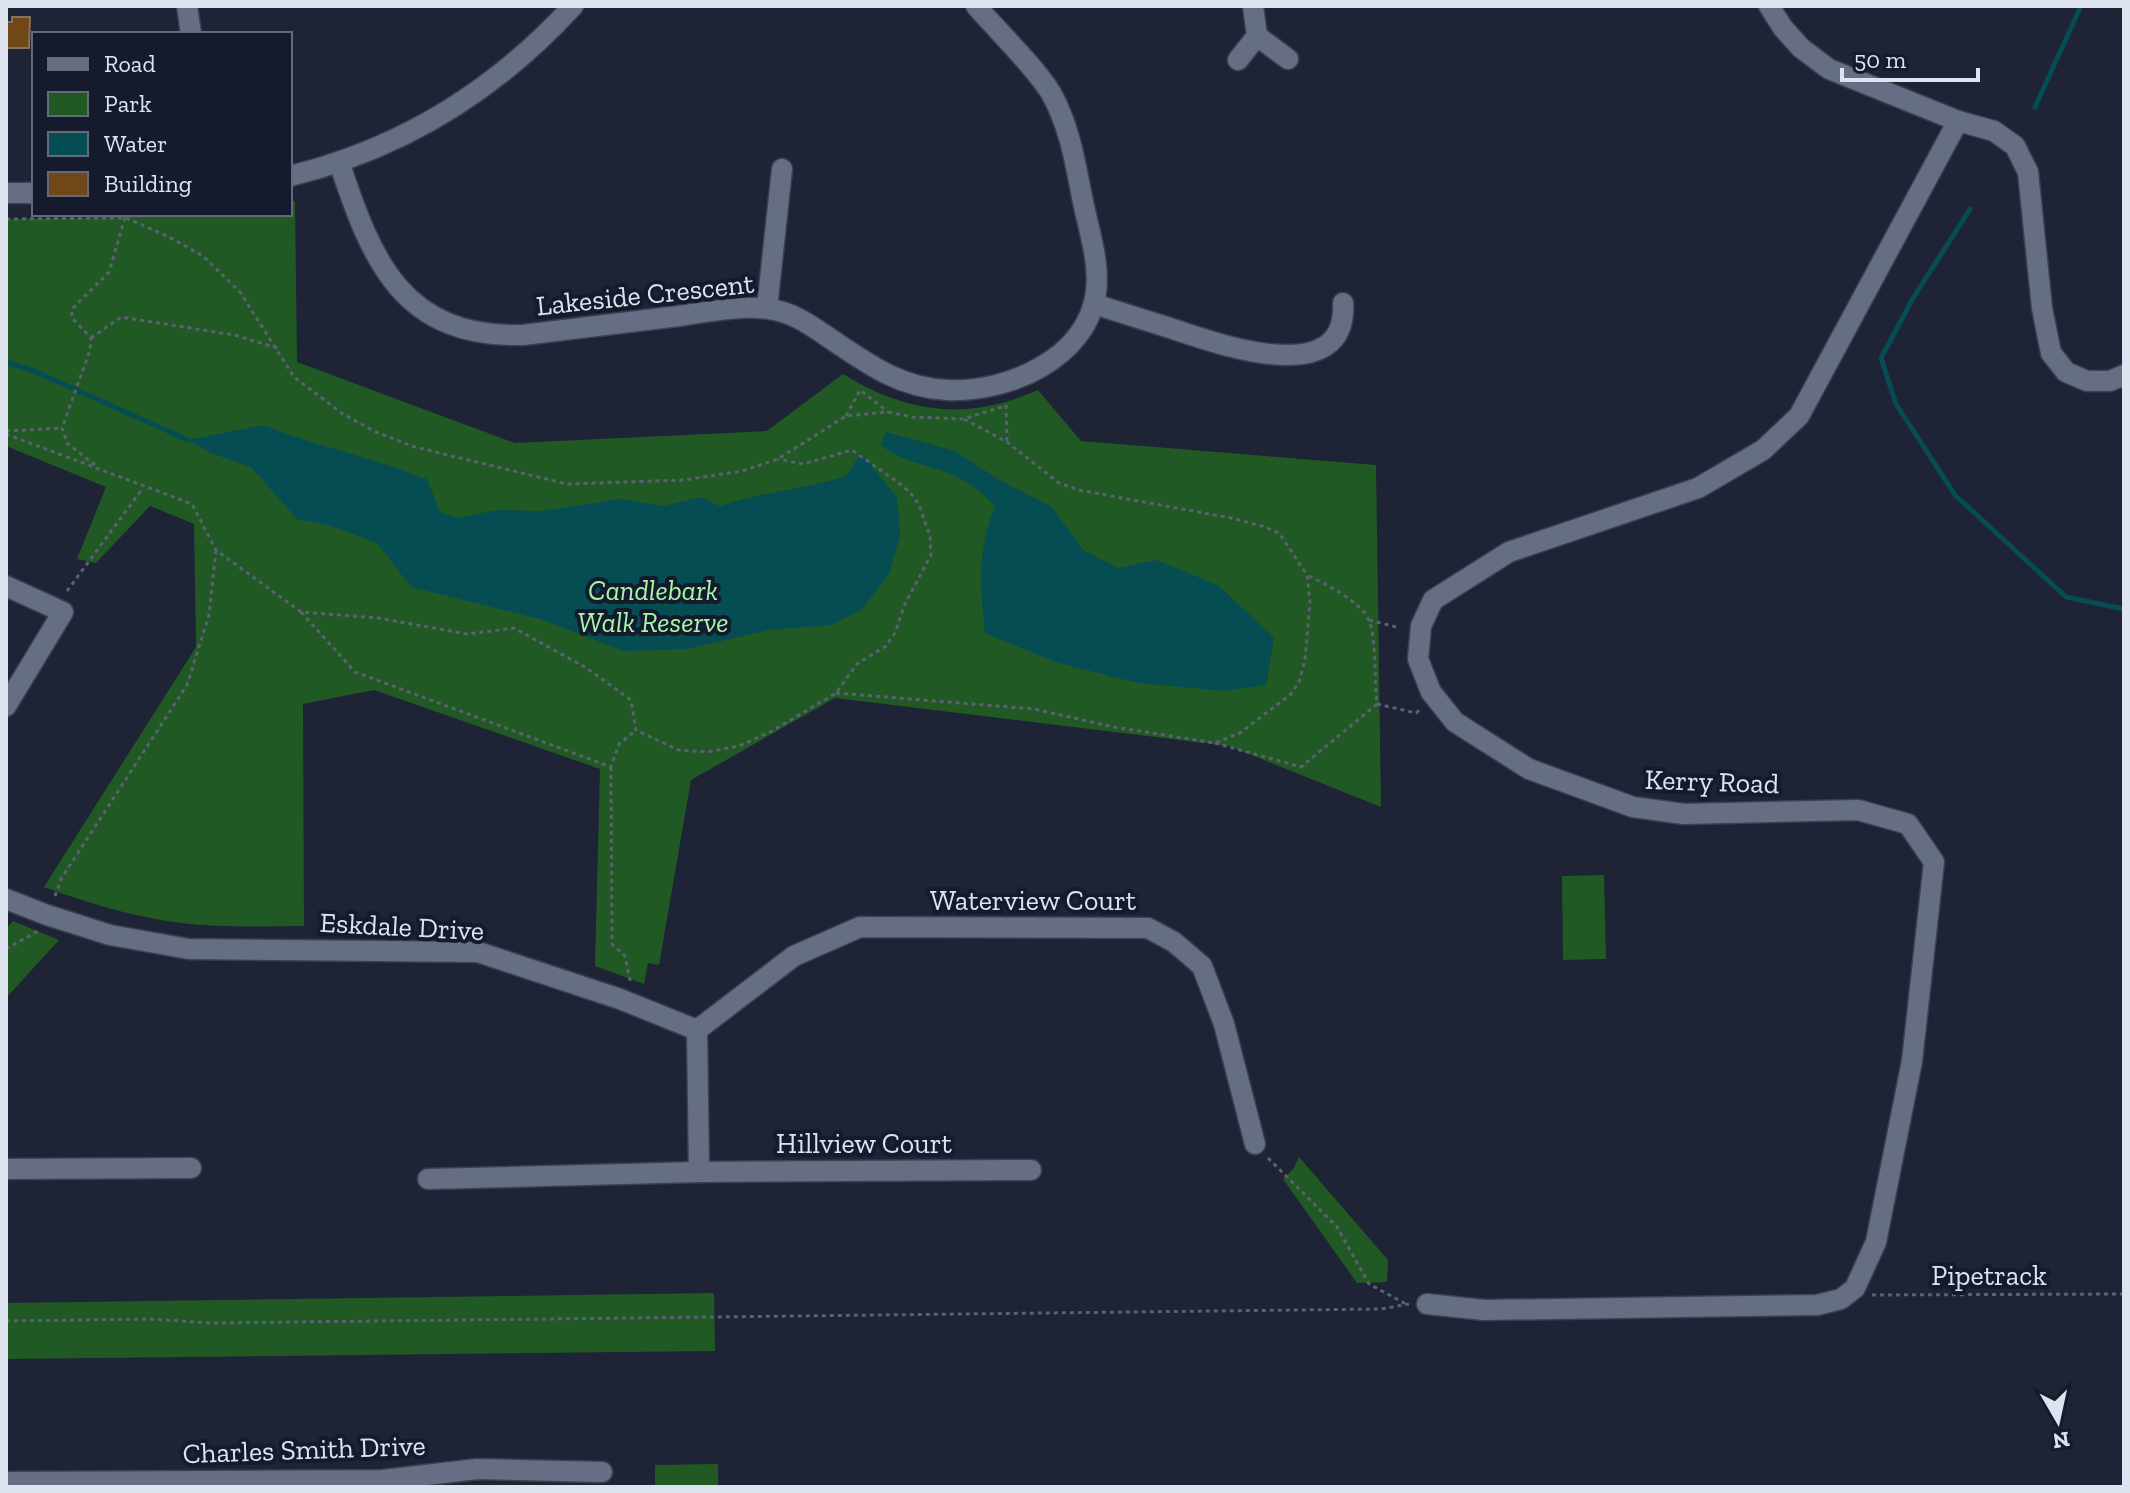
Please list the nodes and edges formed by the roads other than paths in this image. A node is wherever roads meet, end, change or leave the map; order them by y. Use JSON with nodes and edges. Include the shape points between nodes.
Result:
{"nodes":[{"id":1,"x":187,"y":6,"type":"edge"},
{"id":2,"x":573,"y":6,"type":"edge"},
{"id":3,"x":976,"y":6,"type":"edge"},
{"id":4,"x":1253,"y":6,"type":"edge"},
{"id":5,"x":1769,"y":6,"type":"edge"},
{"id":6,"x":191,"y":32,"type":"edge"},
{"id":7,"x":1257,"y":36,"type":"junction"},
{"id":8,"x":1288,"y":59,"type":"dead end"},
{"id":9,"x":1238,"y":60,"type":"dead end"},
{"id":10,"x":1958,"y":121,"type":"junction"},
{"id":11,"x":339,"y":162,"type":"junction"},
{"id":12,"x":782,"y":169,"type":"dead end"},
{"id":13,"x":292,"y":175,"type":"edge"},
{"id":14,"x":6,"y":193,"type":"edge"},
{"id":15,"x":32,"y":193,"type":"edge"},
{"id":16,"x":1343,"y":303,"type":"dead end"},
{"id":17,"x":1094,"y":304,"type":"junction"},
{"id":18,"x":767,"y":308,"type":"junction"},
{"id":19,"x":2124,"y":375,"type":"edge"},
{"id":20,"x":6,"y":586,"type":"edge"},
{"id":21,"x":6,"y":706,"type":"edge"},
{"id":22,"x":6,"y":899,"type":"edge"},
{"id":23,"x":697,"y":1030,"type":"junction"},
{"id":24,"x":1255,"y":1144,"type":"road end"},
{"id":25,"x":191,"y":1168,"type":"dead end"},
{"id":26,"x":6,"y":1169,"type":"edge"},
{"id":27,"x":1031,"y":1170,"type":"dead end"},
{"id":28,"x":699,"y":1172,"type":"junction"},
{"id":29,"x":428,"y":1179,"type":"dead end"},
{"id":30,"x":1427,"y":1304,"type":"road end"},
{"id":31,"x":602,"y":1472,"type":"dead end"},
{"id":32,"x":6,"y":1482,"type":"edge"},
{"id":33,"x":224,"y":1484,"type":"edge"}],
"edges":[{"from":1,"to":6,"type":"street"},
{"from":2,"to":11,"type":"street","via":[[528,52],[473,95],[413,131]]},
{"from":3,"to":17,"type":"street","name":"Lakeside Crescent","via":[[1049,90],[1066,126],[1096,263]]},
{"from":4,"to":7,"type":"street"},
{"from":5,"to":10,"type":"street","via":[[1801,48],[1829,69]]},
{"from":7,"to":8,"type":"street"},
{"from":7,"to":9,"type":"street"},
{"from":10,"to":19,"type":"street","via":[[1994,131],[2015,146],[2028,172],[2044,327],[2055,359],[2066,372],[2087,381]]},
{"from":10,"to":30,"type":"street","name":"Kerry Road","via":[[1799,416],[1763,450],[1698,488],[1509,552],[1433,600],[1421,626],[1418,659],[1436,698],[1455,722],[1529,769],[1633,807],[1684,814],[1858,810],[1908,824],[1934,862],[1912,1061],[1876,1242],[1855,1288],[1841,1299],[1817,1305],[1484,1310]]},
{"from":11,"to":13,"type":"street"},
{"from":11,"to":18,"type":"street","name":"Lakeside Crescent","via":[[386,274],[413,302],[460,327],[523,335]]},
{"from":12,"to":18,"type":"street"},
{"from":14,"to":15,"type":"street"},
{"from":16,"to":17,"type":"street","via":[[1341,328],[1332,341],[1279,356],[1215,343]]},
{"from":17,"to":18,"type":"street","name":"Lakeside Crescent","via":[[1072,342],[1048,362],[1021,376],[966,390],[913,385],[879,372],[801,319]]},
{"from":20,"to":21,"type":"street","via":[[63,612]]},
{"from":22,"to":23,"type":"street","name":"Eskdale Drive","via":[[110,935],[189,949],[478,952]]},
{"from":23,"to":24,"type":"street","name":"Waterview Court","via":[[794,956],[860,927],[1148,928],[1202,966],[1224,1024]]},
{"from":23,"to":28,"type":"street"},
{"from":25,"to":26,"type":"street"},
{"from":27,"to":28,"type":"street","name":"Hillview Court"},
{"from":28,"to":29,"type":"street","name":"Hillview Court"},
{"from":31,"to":33,"type":"street","name":"Charles Smith Drive","via":[[477,1469],[383,1480]]},
{"from":32,"to":33,"type":"street","name":"Charles Smith Drive"}]}
